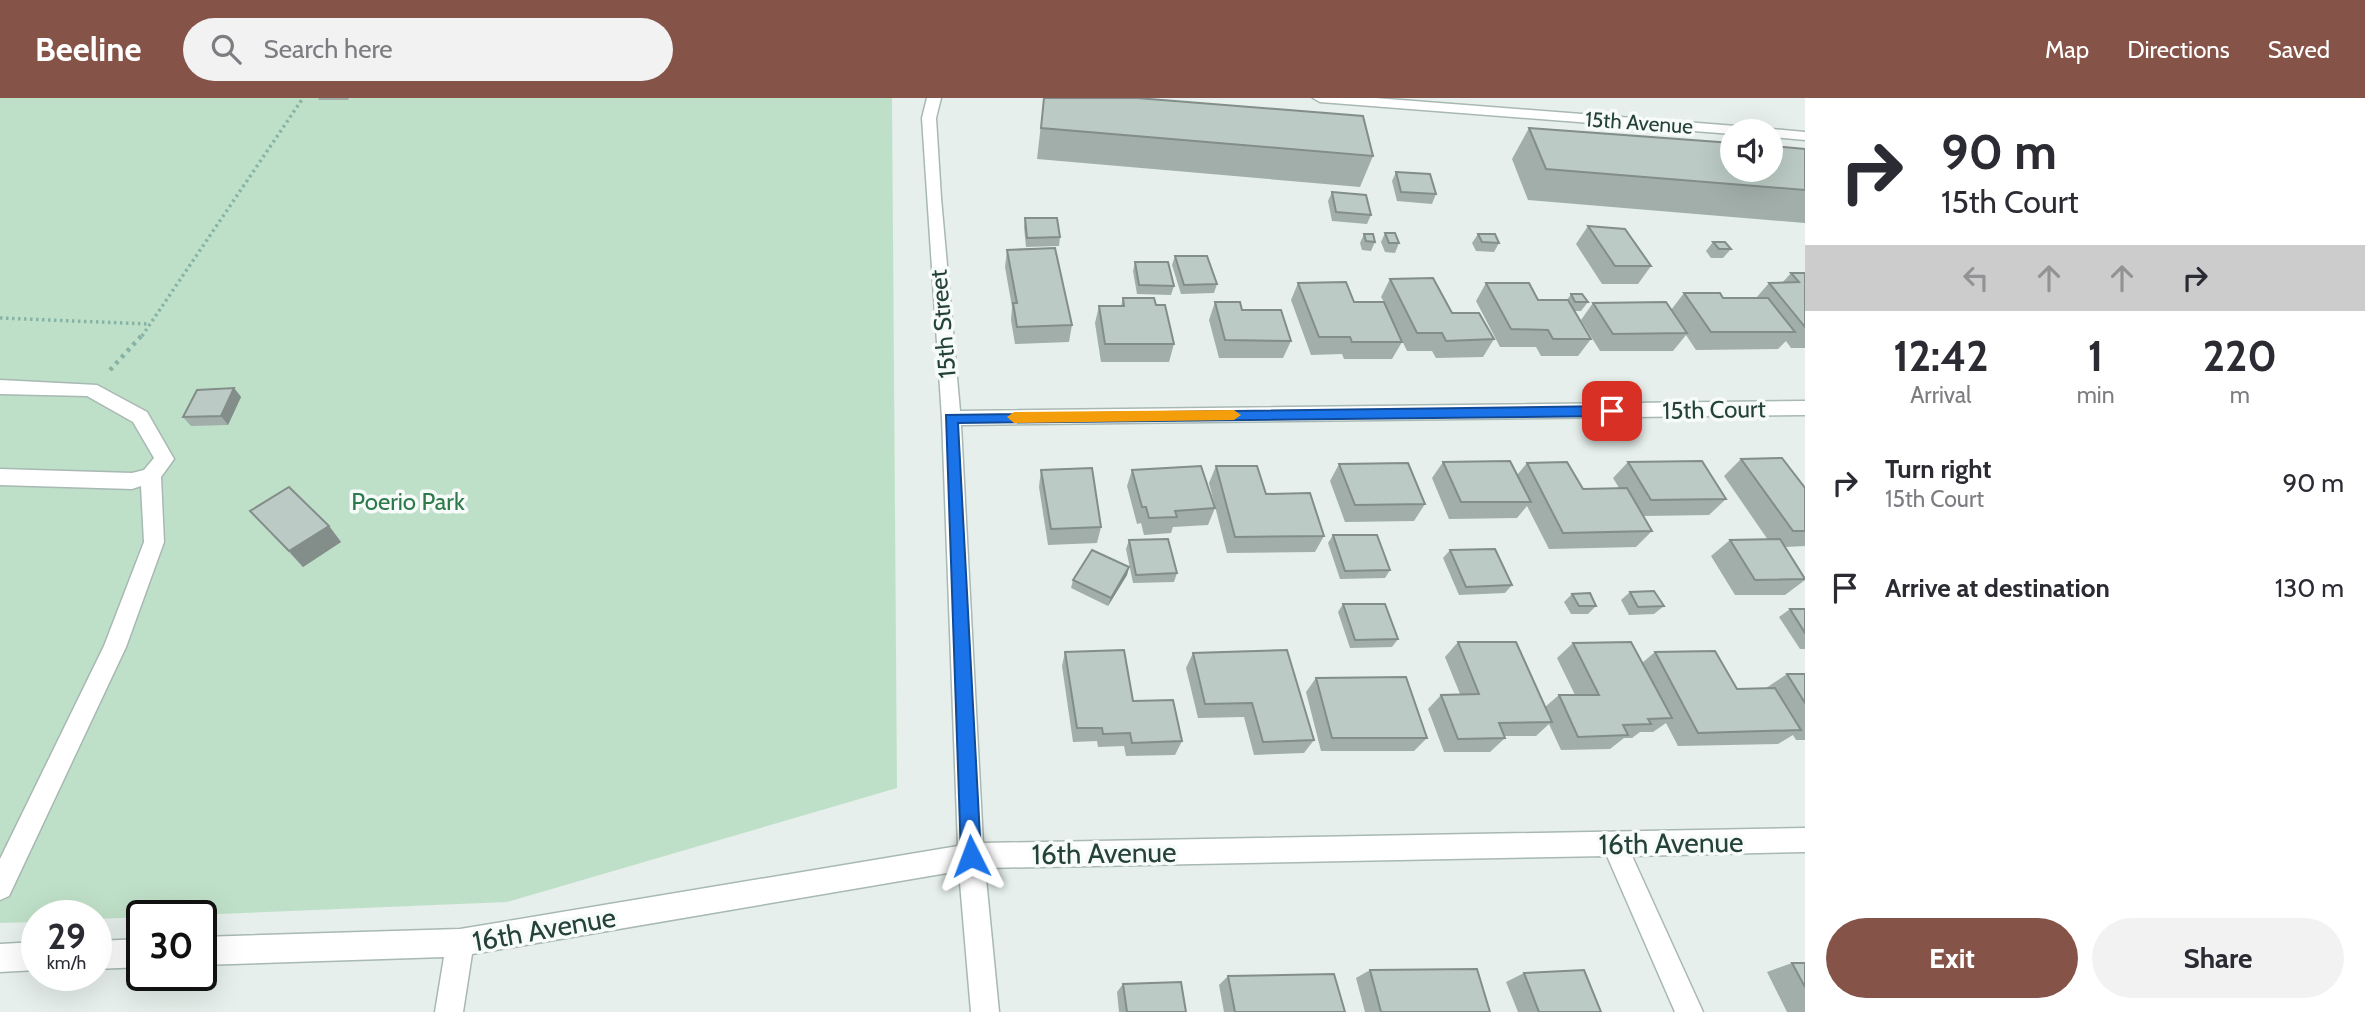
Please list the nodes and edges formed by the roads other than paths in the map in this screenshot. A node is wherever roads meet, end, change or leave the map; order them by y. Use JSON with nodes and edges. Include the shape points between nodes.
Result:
{"nodes":[{"id":1,"x":934,"y":98,"type":"edge"},
{"id":2,"x":1320,"y":98,"type":"edge"},
{"id":3,"x":1720,"y":129,"type":"edge"},
{"id":4,"x":1783,"y":134,"type":"edge"},
{"id":5,"x":1805,"y":136,"type":"edge"},
{"id":6,"x":0,"y":387,"type":"edge"},
{"id":7,"x":1805,"y":408,"type":"edge"},
{"id":8,"x":951,"y":418,"type":"junction"},
{"id":9,"x":152,"y":476,"type":"junction"},
{"id":10,"x":0,"y":477,"type":"edge"},
{"id":11,"x":1805,"y":840,"type":"edge"},
{"id":12,"x":1614,"y":844,"type":"junction"},
{"id":13,"x":971,"y":856,"type":"junction"},
{"id":14,"x":0,"y":887,"type":"edge"},
{"id":15,"x":460,"y":943,"type":"junction"},
{"id":16,"x":217,"y":951,"type":"edge"},
{"id":17,"x":21,"y":957,"type":"edge"},
{"id":18,"x":0,"y":958,"type":"edge"},
{"id":19,"x":449,"y":1012,"type":"edge"},
{"id":20,"x":985,"y":1012,"type":"edge"},
{"id":21,"x":1689,"y":1012,"type":"edge"}],
"edges":[{"from":1,"to":8,"type":"street","name":"15th Street","via":[[929,118],[933,198]]},
{"from":2,"to":3,"type":"street","name":"15th Avenue"},
{"from":4,"to":5,"type":"street"},
{"from":6,"to":9,"type":"street","via":[[90,390],[140,417],[164,459]]},
{"from":7,"to":8,"type":"street","name":"15th Court"},
{"from":8,"to":13,"type":"street","name":"15th Street"},
{"from":9,"to":10,"type":"street","via":[[132,481]]},
{"from":9,"to":14,"type":"street","via":[[154,542],[115,646]]},
{"from":11,"to":12,"type":"street","name":"16th Avenue"},
{"from":12,"to":13,"type":"street","name":"16th Avenue"},
{"from":12,"to":21,"type":"street"},
{"from":13,"to":15,"type":"street","name":"16th Avenue"},
{"from":13,"to":20,"type":"street","name":"15th Street"},
{"from":15,"to":16,"type":"street","name":"16th Avenue"},
{"from":15,"to":19,"type":"street"},
{"from":17,"to":18,"type":"street"}]}
